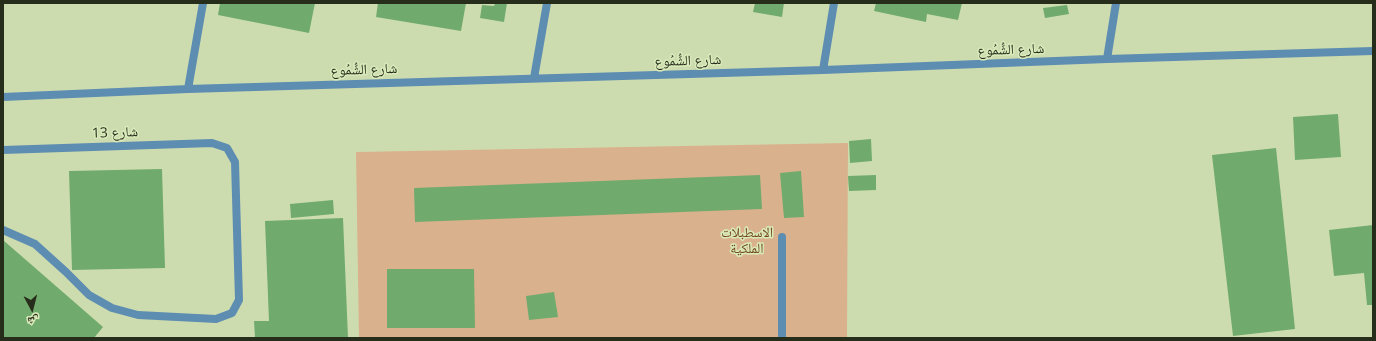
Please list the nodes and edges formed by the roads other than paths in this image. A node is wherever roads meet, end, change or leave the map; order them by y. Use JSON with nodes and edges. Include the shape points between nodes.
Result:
{"nodes":[{"id":1,"x":203,"y":3,"type":"edge"},
{"id":2,"x":547,"y":3,"type":"edge"},
{"id":3,"x":834,"y":3,"type":"edge"},
{"id":4,"x":1116,"y":3,"type":"edge"},
{"id":5,"x":1373,"y":51,"type":"edge"},
{"id":6,"x":1107,"y":59,"type":"junction"},
{"id":7,"x":823,"y":70,"type":"junction"},
{"id":8,"x":534,"y":78,"type":"junction"},
{"id":9,"x":188,"y":89,"type":"junction"},
{"id":10,"x":3,"y":97,"type":"edge"},
{"id":11,"x":3,"y":150,"type":"edge"},
{"id":12,"x":3,"y":230,"type":"edge"},
{"id":13,"x":782,"y":237,"type":"dead end"},
{"id":14,"x":782,"y":338,"type":"edge"}],
"edges":[{"from":1,"to":9,"type":"street"},
{"from":2,"to":8,"type":"street"},
{"from":3,"to":7,"type":"street"},
{"from":4,"to":6,"type":"street"},
{"from":5,"to":6,"type":"street","name":"شارع الشُّمُوع"},
{"from":6,"to":7,"type":"street","name":"شارع الشُّمُوع"},
{"from":7,"to":8,"type":"street","name":"شارع الشُّمُوع"},
{"from":8,"to":9,"type":"street","name":"شارع الشُّمُوع"},
{"from":9,"to":10,"type":"street","name":"شارع الشُّمُوع"},
{"from":11,"to":12,"type":"street","name":"شارع 13","via":[[212,143],[227,148],[235,162],[239,300],[232,313],[216,318],[138,315],[112,308],[89,295],[35,244]]},
{"from":13,"to":14,"type":"street"}]}
